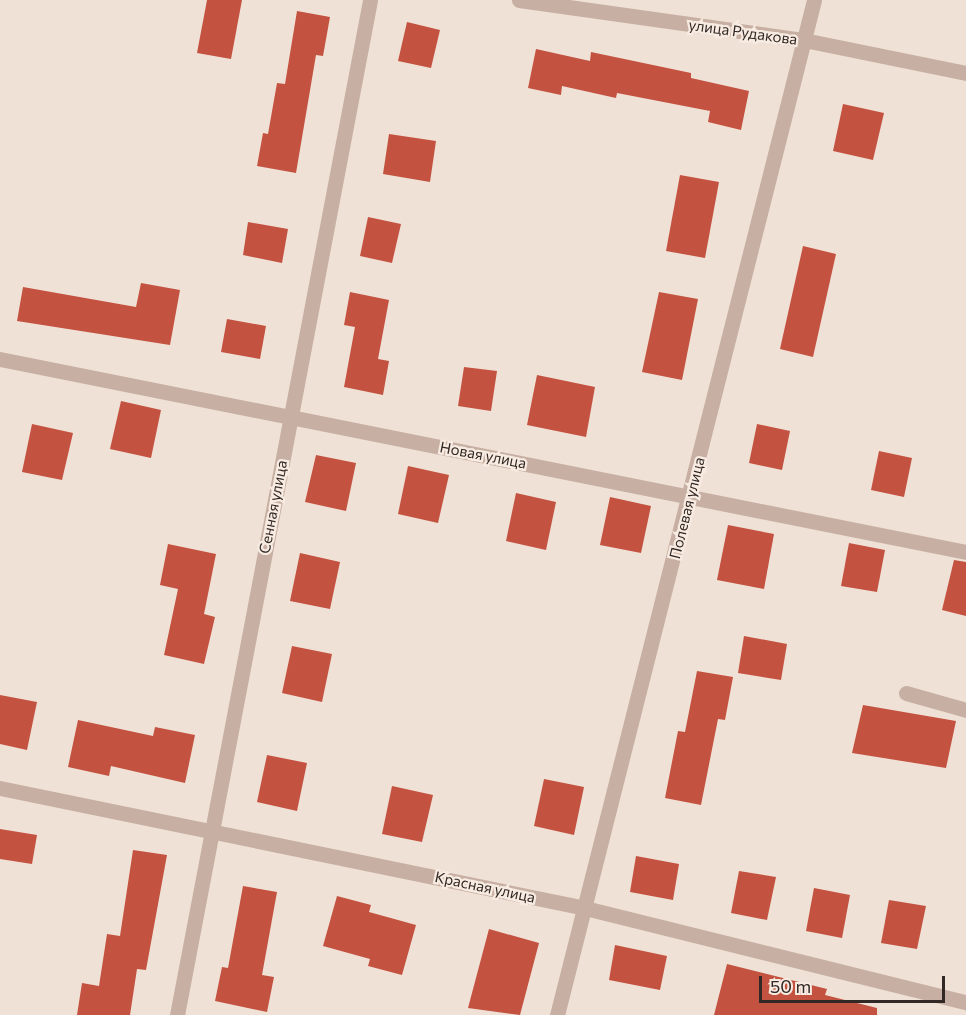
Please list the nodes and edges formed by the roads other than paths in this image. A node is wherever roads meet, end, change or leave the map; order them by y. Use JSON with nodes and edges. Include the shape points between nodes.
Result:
{"nodes":[{"id":1,"x":370,"y":0,"type":"edge"},
{"id":2,"x":519,"y":0,"type":"edge"},
{"id":3,"x":814,"y":0,"type":"edge"},
{"id":4,"x":804,"y":40,"type":"junction"},
{"id":5,"x":966,"y":73,"type":"edge"},
{"id":6,"x":0,"y":359,"type":"edge"},
{"id":7,"x":290,"y":417,"type":"junction"},
{"id":8,"x":690,"y":496,"type":"junction"},
{"id":9,"x":966,"y":552,"type":"edge"},
{"id":10,"x":906,"y":693,"type":"dead end"},
{"id":11,"x":966,"y":710,"type":"edge"},
{"id":12,"x":0,"y":788,"type":"edge"},
{"id":13,"x":212,"y":831,"type":"junction"},
{"id":14,"x":585,"y":908,"type":"junction"},
{"id":15,"x":966,"y":1002,"type":"edge"},
{"id":16,"x":177,"y":1015,"type":"edge"},
{"id":17,"x":557,"y":1015,"type":"edge"}],
"edges":[{"from":1,"to":7,"type":"street","name":"Сенная улица"},
{"from":2,"to":4,"type":"street","name":"улица Рудакова"},
{"from":3,"to":4,"type":"street","name":"Полевая улица"},
{"from":4,"to":5,"type":"street","name":"улица Рудакова"},
{"from":4,"to":8,"type":"street","name":"Полевая улица"},
{"from":6,"to":7,"type":"street","name":"Новая улица"},
{"from":7,"to":8,"type":"street","name":"Новая улица"},
{"from":7,"to":13,"type":"street","name":"Сенная улица"},
{"from":8,"to":9,"type":"street","name":"Новая улица"},
{"from":8,"to":14,"type":"street","name":"Полевая улица"},
{"from":10,"to":11,"type":"street"},
{"from":12,"to":13,"type":"street","name":"Красная улица"},
{"from":13,"to":14,"type":"street","name":"Красная улица"},
{"from":13,"to":16,"type":"street","name":"Сенная улица"},
{"from":14,"to":15,"type":"street","name":"Красная улица"},
{"from":14,"to":17,"type":"street","name":"Полевая улица"}]}
